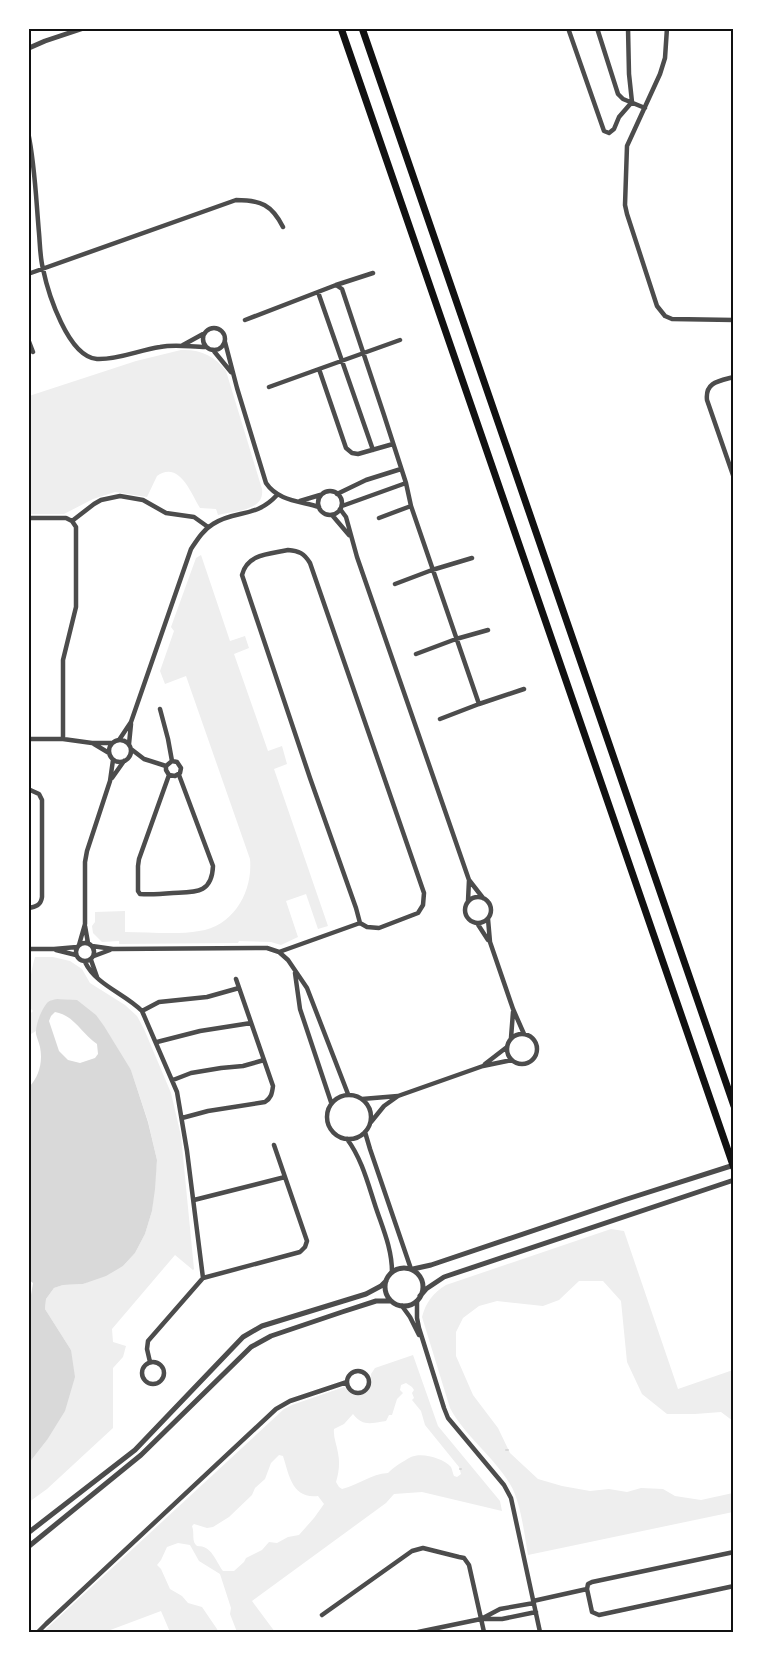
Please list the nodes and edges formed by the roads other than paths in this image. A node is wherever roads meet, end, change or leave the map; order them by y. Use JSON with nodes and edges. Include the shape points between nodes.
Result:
{"nodes":[{"id":1,"x":84,"y":28,"type":"edge"},
{"id":2,"x":341,"y":28,"type":"edge"},
{"id":3,"x":362,"y":28,"type":"edge"},
{"id":4,"x":568,"y":28,"type":"edge"},
{"id":5,"x":597,"y":28,"type":"edge"},
{"id":6,"x":628,"y":28,"type":"edge"},
{"id":7,"x":667,"y":29,"type":"edge"},
{"id":8,"x":29,"y":47,"type":"edge"},
{"id":9,"x":632,"y":102,"type":"junction"},
{"id":10,"x":645,"y":108,"type":"junction"},
{"id":11,"x":28,"y":132,"type":"edge"},
{"id":12,"x":283,"y":227,"type":"dead end"},
{"id":13,"x":42,"y":269,"type":"junction"},
{"id":14,"x":373,"y":273,"type":"dead end"},
{"id":15,"x":28,"y":274,"type":"edge"},
{"id":16,"x":336,"y":285,"type":"junction"},
{"id":17,"x":318,"y":292,"type":"junction"},
{"id":18,"x":244,"y":320,"type":"dead end"},
{"id":19,"x":734,"y":320,"type":"edge"},
{"id":20,"x":203,"y":334,"type":"junction"},
{"id":21,"x":28,"y":339,"type":"edge"},
{"id":22,"x":400,"y":340,"type":"dead end"},
{"id":23,"x":225,"y":342,"type":"junction"},
{"id":24,"x":183,"y":345,"type":"junction"},
{"id":25,"x":206,"y":347,"type":"junction"},
{"id":26,"x":213,"y":350,"type":"junction"},
{"id":27,"x":33,"y":352,"type":"dead end"},
{"id":28,"x":363,"y":353,"type":"junction"},
{"id":29,"x":341,"y":361,"type":"junction"},
{"id":30,"x":319,"y":369,"type":"junction"},
{"id":31,"x":233,"y":374,"type":"junction"},
{"id":32,"x":734,"y":377,"type":"edge"},
{"id":33,"x":269,"y":387,"type":"dead end"},
{"id":34,"x":393,"y":444,"type":"junction"},
{"id":35,"x":373,"y":450,"type":"junction"},
{"id":36,"x":401,"y":469,"type":"junction"},
{"id":37,"x":734,"y":478,"type":"edge"},
{"id":38,"x":406,"y":483,"type":"junction"},
{"id":39,"x":337,"y":494,"type":"junction"},
{"id":40,"x":277,"y":495,"type":"junction"},
{"id":41,"x":322,"y":495,"type":"junction"},
{"id":42,"x":300,"y":501,"type":"junction"},
{"id":43,"x":411,"y":506,"type":"junction"},
{"id":44,"x":319,"y":507,"type":"junction"},
{"id":45,"x":341,"y":508,"type":"junction"},
{"id":46,"x":332,"y":515,"type":"junction"},
{"id":47,"x":28,"y":518,"type":"edge"},
{"id":48,"x":379,"y":518,"type":"dead end"},
{"id":49,"x":72,"y":521,"type":"junction"},
{"id":50,"x":208,"y":527,"type":"junction"},
{"id":51,"x":350,"y":537,"type":"junction"},
{"id":52,"x":471,"y":558,"type":"dead end"},
{"id":53,"x":432,"y":570,"type":"junction"},
{"id":54,"x":395,"y":584,"type":"dead end"},
{"id":55,"x":488,"y":630,"type":"dead end"},
{"id":56,"x":456,"y":639,"type":"junction"},
{"id":57,"x":416,"y":654,"type":"dead end"},
{"id":58,"x":524,"y":689,"type":"dead end"},
{"id":59,"x":480,"y":705,"type":"junction"},
{"id":60,"x":160,"y":709,"type":"dead end"},
{"id":61,"x":440,"y":719,"type":"dead end"},
{"id":62,"x":131,"y":722,"type":"junction"},
{"id":63,"x":63,"y":739,"type":"junction"},
{"id":64,"x":28,"y":740,"type":"edge"},
{"id":65,"x":119,"y":740,"type":"junction"},
{"id":66,"x":92,"y":743,"type":"junction"},
{"id":67,"x":112,"y":743,"type":"junction"},
{"id":68,"x":130,"y":746,"type":"junction"},
{"id":69,"x":109,"y":753,"type":"junction"},
{"id":70,"x":144,"y":759,"type":"junction"},
{"id":71,"x":113,"y":760,"type":"junction"},
{"id":72,"x":126,"y":760,"type":"junction"},
{"id":73,"x":172,"y":762,"type":"junction"},
{"id":74,"x":166,"y":766,"type":"junction"},
{"id":75,"x":169,"y":775,"type":"junction"},
{"id":76,"x":179,"y":775,"type":"junction"},
{"id":77,"x":110,"y":781,"type":"junction"},
{"id":78,"x":28,"y":789,"type":"edge"},
{"id":79,"x":469,"y":880,"type":"junction"},
{"id":80,"x":483,"y":898,"type":"junction"},
{"id":81,"x":468,"y":902,"type":"junction"},
{"id":82,"x":28,"y":908,"type":"edge"},
{"id":83,"x":488,"y":919,"type":"junction"},
{"id":84,"x":360,"y":923,"type":"junction"},
{"id":85,"x":477,"y":923,"type":"junction"},
{"id":86,"x":85,"y":924,"type":"junction"},
{"id":87,"x":490,"y":942,"type":"junction"},
{"id":88,"x":90,"y":945,"type":"junction"},
{"id":89,"x":78,"y":946,"type":"junction"},
{"id":90,"x":28,"y":949,"type":"edge"},
{"id":91,"x":54,"y":949,"type":"junction"},
{"id":92,"x":112,"y":949,"type":"junction"},
{"id":93,"x":279,"y":952,"type":"junction"},
{"id":94,"x":76,"y":955,"type":"junction"},
{"id":95,"x":93,"y":958,"type":"junction"},
{"id":96,"x":85,"y":962,"type":"junction"},
{"id":97,"x":295,"y":971,"type":"junction"},
{"id":98,"x":97,"y":977,"type":"junction"},
{"id":99,"x":236,"y":979,"type":"dead end"},
{"id":100,"x":239,"y":988,"type":"junction"},
{"id":101,"x":513,"y":1009,"type":"junction"},
{"id":102,"x":142,"y":1011,"type":"junction"},
{"id":103,"x":251,"y":1023,"type":"junction"},
{"id":104,"x":524,"y":1034,"type":"junction"},
{"id":105,"x":511,"y":1038,"type":"junction"},
{"id":106,"x":157,"y":1042,"type":"junction"},
{"id":107,"x":507,"y":1047,"type":"junction"},
{"id":108,"x":264,"y":1060,"type":"junction"},
{"id":109,"x":512,"y":1060,"type":"junction"},
{"id":110,"x":483,"y":1066,"type":"junction"},
{"id":111,"x":173,"y":1080,"type":"junction"},
{"id":112,"x":348,"y":1095,"type":"junction"},
{"id":113,"x":398,"y":1096,"type":"junction"},
{"id":114,"x":362,"y":1099,"type":"junction"},
{"id":115,"x":331,"y":1102,"type":"junction"},
{"id":116,"x":734,"y":1106,"type":"edge"},
{"id":117,"x":183,"y":1118,"type":"junction"},
{"id":118,"x":370,"y":1122,"type":"junction"},
{"id":119,"x":365,"y":1132,"type":"junction"},
{"id":120,"x":347,"y":1139,"type":"junction"},
{"id":121,"x":274,"y":1145,"type":"dead end"},
{"id":122,"x":733,"y":1166,"type":"edge"},
{"id":123,"x":285,"y":1177,"type":"junction"},
{"id":124,"x":734,"y":1180,"type":"edge"},
{"id":125,"x":194,"y":1200,"type":"junction"},
{"id":126,"x":412,"y":1269,"type":"junction"},
{"id":127,"x":392,"y":1272,"type":"junction"},
{"id":128,"x":203,"y":1278,"type":"junction"},
{"id":129,"x":386,"y":1281,"type":"junction"},
{"id":130,"x":419,"y":1299,"type":"junction"},
{"id":131,"x":392,"y":1301,"type":"junction"},
{"id":132,"x":402,"y":1306,"type":"junction"},
{"id":133,"x":427,"y":1354,"type":"junction"},
{"id":134,"x":150,"y":1362,"type":"junction"},
{"id":135,"x":347,"y":1382,"type":"junction"},
{"id":136,"x":28,"y":1533,"type":"edge"},
{"id":137,"x":28,"y":1547,"type":"edge"},
{"id":138,"x":734,"y":1552,"type":"edge"},
{"id":139,"x":734,"y":1586,"type":"edge"},
{"id":140,"x":587,"y":1589,"type":"junction"},
{"id":141,"x":533,"y":1602,"type":"junction"},
{"id":142,"x":536,"y":1612,"type":"junction"},
{"id":143,"x":322,"y":1616,"type":"dead end"},
{"id":144,"x":481,"y":1619,"type":"junction"},
{"id":145,"x":38,"y":1632,"type":"edge"},
{"id":146,"x":418,"y":1632,"type":"edge"},
{"id":147,"x":484,"y":1632,"type":"edge"},
{"id":148,"x":540,"y":1632,"type":"edge"}],
"edges":[{"from":1,"to":8,"type":"street"},
{"from":2,"to":122,"type":"highway"},
{"from":3,"to":116,"type":"highway"},
{"from":4,"to":9,"type":"street","via":[[605,132],[612,132]]},
{"from":5,"to":9,"type":"street","via":[[618,94]]},
{"from":6,"to":9,"type":"street"},
{"from":7,"to":10,"type":"street","via":[[665,58]]},
{"from":9,"to":10,"type":"street"},
{"from":10,"to":19,"type":"street","via":[[627,146],[625,205],[657,306],[672,319]]},
{"from":11,"to":13,"type":"street"},
{"from":12,"to":13,"type":"street","via":[[277,215],[258,201],[236,200]]},
{"from":13,"to":15,"type":"street"},
{"from":13,"to":24,"type":"street","via":[[60,319],[71,342],[82,353],[98,359]]},
{"from":14,"to":16,"type":"street"},
{"from":16,"to":17,"type":"street"},
{"from":16,"to":28,"type":"street","via":[[342,289]]},
{"from":17,"to":18,"type":"street"},
{"from":17,"to":29,"type":"street"},
{"from":20,"to":23,"type":"street","via":[[212,327],[218,328]]},
{"from":20,"to":24,"type":"street"},
{"from":20,"to":25,"type":"street"},
{"from":21,"to":27,"type":"street"},
{"from":22,"to":28,"type":"street"},
{"from":23,"to":26,"type":"street"},
{"from":23,"to":31,"type":"street"},
{"from":24,"to":25,"type":"street"},
{"from":25,"to":26,"type":"street"},
{"from":26,"to":31,"type":"street"},
{"from":28,"to":29,"type":"street"},
{"from":28,"to":34,"type":"street"},
{"from":29,"to":30,"type":"street"},
{"from":29,"to":35,"type":"street"},
{"from":30,"to":33,"type":"street"},
{"from":30,"to":35,"type":"street","via":[[346,448],[358,454]]},
{"from":31,"to":40,"type":"street","via":[[266,483]]},
{"from":32,"to":37,"type":"street","via":[[714,384],[706,394]]},
{"from":34,"to":35,"type":"street"},
{"from":34,"to":36,"type":"street"},
{"from":36,"to":38,"type":"street"},
{"from":36,"to":39,"type":"street"},
{"from":38,"to":43,"type":"street"},
{"from":38,"to":45,"type":"street"},
{"from":39,"to":41,"type":"street","via":[[331,491]]},
{"from":39,"to":45,"type":"street"},
{"from":40,"to":42,"type":"street"},
{"from":40,"to":50,"type":"street","via":[[256,511]]},
{"from":41,"to":42,"type":"street"},
{"from":41,"to":44,"type":"street"},
{"from":42,"to":44,"type":"street"},
{"from":43,"to":48,"type":"street"},
{"from":43,"to":53,"type":"street"},
{"from":44,"to":46,"type":"street"},
{"from":45,"to":46,"type":"street"},
{"from":45,"to":51,"type":"street"},
{"from":46,"to":51,"type":"street"},
{"from":47,"to":49,"type":"street"},
{"from":49,"to":50,"type":"street","via":[[93,504],[120,496],[143,500],[166,513],[194,517]]},
{"from":49,"to":63,"type":"street","via":[[76,527],[76,607],[63,660]]},
{"from":50,"to":62,"type":"street","via":[[191,549]]},
{"from":51,"to":79,"type":"street"},
{"from":52,"to":53,"type":"street"},
{"from":53,"to":54,"type":"street"},
{"from":53,"to":56,"type":"street"},
{"from":55,"to":56,"type":"street"},
{"from":56,"to":57,"type":"street"},
{"from":56,"to":59,"type":"street"},
{"from":58,"to":59,"type":"street"},
{"from":59,"to":61,"type":"street"},
{"from":60,"to":73,"type":"street"},
{"from":62,"to":65,"type":"street"},
{"from":62,"to":68,"type":"street"},
{"from":63,"to":64,"type":"street"},
{"from":63,"to":66,"type":"street"},
{"from":65,"to":67,"type":"street"},
{"from":65,"to":68,"type":"street"},
{"from":66,"to":67,"type":"street"},
{"from":66,"to":69,"type":"street"},
{"from":67,"to":69,"type":"street"},
{"from":68,"to":70,"type":"street"},
{"from":68,"to":72,"type":"street","via":[[131,754]]},
{"from":69,"to":71,"type":"street"},
{"from":70,"to":72,"type":"street"},
{"from":70,"to":74,"type":"street"},
{"from":71,"to":72,"type":"street"},
{"from":71,"to":77,"type":"street"},
{"from":72,"to":77,"type":"street"},
{"from":73,"to":74,"type":"street"},
{"from":73,"to":76,"type":"street","via":[[180,765]]},
{"from":74,"to":75,"type":"street"},
{"from":75,"to":76,"type":"street"},
{"from":75,"to":76,"type":"street","via":[[139,859],[140,894],[197,892],[212,877],[213,866]]},
{"from":77,"to":86,"type":"street","via":[[85,862]]},
{"from":78,"to":82,"type":"street","via":[[42,800],[42,897],[39,905]]},
{"from":79,"to":80,"type":"street"},
{"from":79,"to":81,"type":"street"},
{"from":80,"to":81,"type":"street"},
{"from":80,"to":83,"type":"street","via":[[491,911]]},
{"from":81,"to":85,"type":"street","via":[[466,914]]},
{"from":83,"to":85,"type":"street"},
{"from":83,"to":87,"type":"street"},
{"from":84,"to":84,"type":"street","via":[[379,928],[418,913],[424,893],[310,563],[297,551],[258,556],[244,567],[245,587]]},
{"from":84,"to":93,"type":"street"},
{"from":85,"to":87,"type":"street"},
{"from":86,"to":88,"type":"street"},
{"from":86,"to":89,"type":"street"},
{"from":87,"to":101,"type":"street"},
{"from":88,"to":89,"type":"street"},
{"from":88,"to":92,"type":"street"},
{"from":88,"to":95,"type":"street"},
{"from":89,"to":91,"type":"street"},
{"from":89,"to":94,"type":"street"},
{"from":90,"to":91,"type":"street"},
{"from":91,"to":94,"type":"street"},
{"from":92,"to":93,"type":"street","via":[[267,948]]},
{"from":92,"to":95,"type":"street"},
{"from":93,"to":97,"type":"street"},
{"from":94,"to":96,"type":"street"},
{"from":95,"to":96,"type":"street"},
{"from":95,"to":98,"type":"street"},
{"from":96,"to":98,"type":"street"},
{"from":97,"to":112,"type":"street","via":[[307,988]]},
{"from":97,"to":115,"type":"street","via":[[300,1009]]},
{"from":98,"to":102,"type":"street"},
{"from":99,"to":100,"type":"street"},
{"from":100,"to":102,"type":"street","via":[[207,997],[159,1002]]},
{"from":100,"to":103,"type":"street"},
{"from":101,"to":104,"type":"street"},
{"from":101,"to":105,"type":"street"},
{"from":102,"to":106,"type":"street"},
{"from":103,"to":106,"type":"street"},
{"from":103,"to":108,"type":"street"},
{"from":104,"to":105,"type":"street"},
{"from":104,"to":109,"type":"street","via":[[536,1043],[536,1053],[526,1063]]},
{"from":105,"to":107,"type":"street"},
{"from":106,"to":111,"type":"street"},
{"from":107,"to":109,"type":"street"},
{"from":107,"to":110,"type":"street"},
{"from":108,"to":111,"type":"street"},
{"from":108,"to":117,"type":"street","via":[[273,1086],[270,1099]]},
{"from":109,"to":110,"type":"street"},
{"from":110,"to":113,"type":"street"},
{"from":111,"to":117,"type":"street"},
{"from":112,"to":114,"type":"street"},
{"from":112,"to":115,"type":"street"},
{"from":113,"to":114,"type":"street"},
{"from":113,"to":118,"type":"street"},
{"from":114,"to":118,"type":"street","via":[[369,1108]]},
{"from":115,"to":120,"type":"street","via":[[327,1108],[330,1130]]},
{"from":117,"to":125,"type":"street"},
{"from":118,"to":119,"type":"street"},
{"from":119,"to":120,"type":"street"},
{"from":119,"to":126,"type":"street"},
{"from":120,"to":127,"type":"street","via":[[359,1157],[389,1246]]},
{"from":121,"to":123,"type":"street"},
{"from":122,"to":126,"type":"street"},
{"from":123,"to":125,"type":"street"},
{"from":123,"to":128,"type":"street","via":[[307,1241],[305,1247],[300,1252]]},
{"from":124,"to":130,"type":"street","via":[[444,1277]]},
{"from":125,"to":128,"type":"street"},
{"from":126,"to":127,"type":"street"},
{"from":126,"to":130,"type":"street","via":[[422,1279]]},
{"from":127,"to":129,"type":"street"},
{"from":128,"to":134,"type":"street","via":[[148,1341]]},
{"from":129,"to":131,"type":"street","via":[[386,1293]]},
{"from":129,"to":136,"type":"street","via":[[366,1294],[248,1333],[135,1450]]},
{"from":130,"to":132,"type":"street"},
{"from":130,"to":133,"type":"street","via":[[418,1321]]},
{"from":131,"to":132,"type":"street"},
{"from":131,"to":137,"type":"street","via":[[376,1301],[258,1342],[141,1455]]},
{"from":132,"to":133,"type":"street"},
{"from":133,"to":141,"type":"street","via":[[448,1418],[511,1498]]},
{"from":134,"to":134,"type":"street","via":[[158,1362],[164,1368],[165,1375],[157,1384],[150,1384],[142,1376],[142,1369]]},
{"from":135,"to":135,"type":"street","via":[[349,1374],[356,1370],[369,1379],[368,1388],[360,1393],[351,1390]]},
{"from":135,"to":145,"type":"street","via":[[276,1409]]},
{"from":138,"to":140,"type":"street","via":[[592,1581]]},
{"from":139,"to":140,"type":"street","via":[[599,1615],[592,1612]]},
{"from":140,"to":141,"type":"street"},
{"from":141,"to":142,"type":"street"},
{"from":141,"to":144,"type":"street","via":[[500,1609]]},
{"from":142,"to":144,"type":"street"},
{"from":142,"to":148,"type":"street"},
{"from":143,"to":144,"type":"street","via":[[412,1551],[423,1548],[466,1561]]},
{"from":144,"to":146,"type":"street"},
{"from":144,"to":147,"type":"street"}]}
